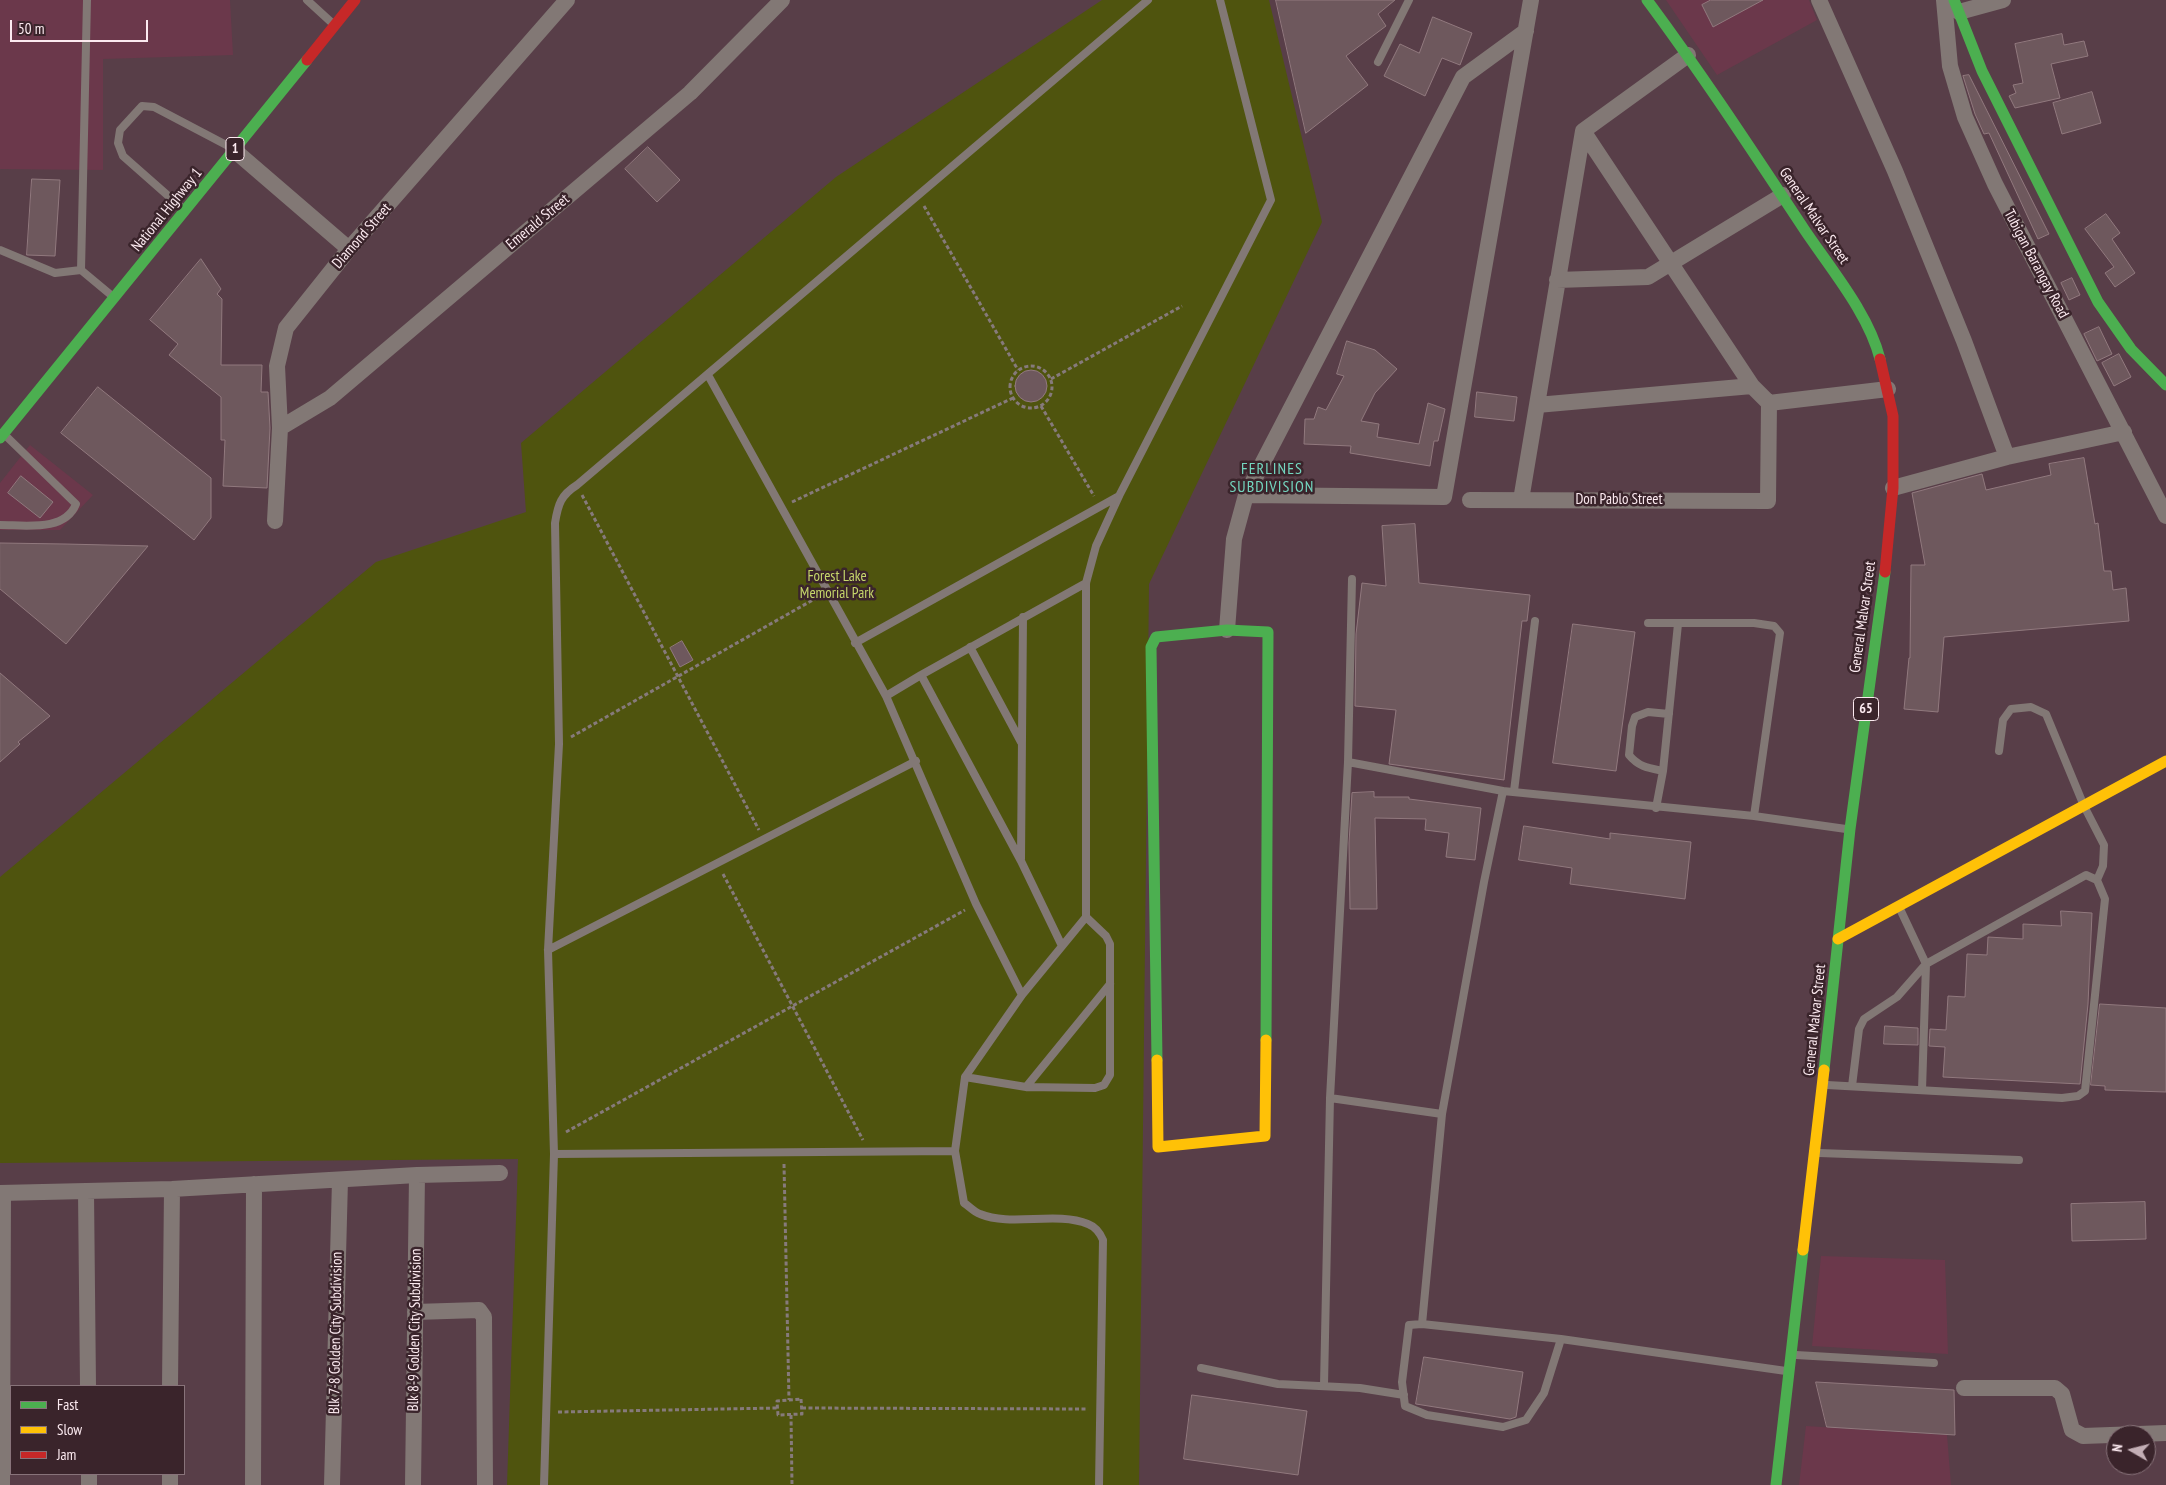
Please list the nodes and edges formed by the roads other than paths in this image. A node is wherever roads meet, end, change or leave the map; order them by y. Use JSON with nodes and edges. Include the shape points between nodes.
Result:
{"nodes":[{"id":1,"x":87,"y":0,"type":"edge"},
{"id":2,"x":307,"y":0,"type":"edge"},
{"id":3,"x":354,"y":0,"type":"edge"},
{"id":4,"x":567,"y":0,"type":"edge"},
{"id":5,"x":782,"y":0,"type":"edge"},
{"id":6,"x":1148,"y":0,"type":"edge"},
{"id":7,"x":1220,"y":0,"type":"edge"},
{"id":8,"x":1409,"y":0,"type":"edge"},
{"id":9,"x":1531,"y":0,"type":"edge"},
{"id":10,"x":1647,"y":0,"type":"edge"},
{"id":11,"x":1819,"y":0,"type":"edge"},
{"id":12,"x":1944,"y":0,"type":"edge"},
{"id":13,"x":2003,"y":0,"type":"edge"},
{"id":14,"x":1957,"y":6,"type":"edge"},
{"id":15,"x":334,"y":25,"type":"junction"},
{"id":16,"x":1526,"y":31,"type":"junction"},
{"id":17,"x":1688,"y":55,"type":"junction"},
{"id":18,"x":1378,"y":62,"type":"dead end"},
{"id":19,"x":1582,"y":131,"type":"junction"},
{"id":20,"x":234,"y":150,"type":"junction"},
{"id":21,"x":1783,"y":195,"type":"junction"},
{"id":22,"x":186,"y":211,"type":"junction"},
{"id":23,"x":349,"y":248,"type":"junction"},
{"id":24,"x":0,"y":250,"type":"edge"},
{"id":25,"x":1670,"y":263,"type":"junction"},
{"id":26,"x":81,"y":270,"type":"junction"},
{"id":27,"x":1557,"y":280,"type":"junction"},
{"id":28,"x":115,"y":298,"type":"junction"},
{"id":29,"x":708,"y":375,"type":"junction"},
{"id":30,"x":2166,"y":384,"type":"edge"},
{"id":31,"x":1752,"y":386,"type":"junction"},
{"id":32,"x":1888,"y":388,"type":"junction"},
{"id":33,"x":1769,"y":403,"type":"junction"},
{"id":34,"x":1537,"y":405,"type":"junction"},
{"id":35,"x":280,"y":428,"type":"junction"},
{"id":36,"x":2124,"y":432,"type":"junction"},
{"id":37,"x":2,"y":436,"type":"edge"},
{"id":38,"x":2007,"y":457,"type":"junction"},
{"id":39,"x":1893,"y":488,"type":"junction"},
{"id":40,"x":1246,"y":494,"type":"junction"},
{"id":41,"x":1119,"y":496,"type":"junction"},
{"id":42,"x":1470,"y":500,"type":"dead end"},
{"id":43,"x":1521,"y":500,"type":"junction"},
{"id":44,"x":2166,"y":516,"type":"edge"},
{"id":45,"x":275,"y":520,"type":"dead end"},
{"id":46,"x":0,"y":525,"type":"edge"},
{"id":47,"x":1352,"y":579,"type":"dead end"},
{"id":48,"x":1086,"y":584,"type":"junction"},
{"id":49,"x":1023,"y":617,"type":"junction"},
{"id":50,"x":1535,"y":621,"type":"dead end"},
{"id":51,"x":1648,"y":623,"type":"dead end"},
{"id":52,"x":1678,"y":624,"type":"junction"},
{"id":53,"x":1227,"y":630,"type":"junction"},
{"id":54,"x":855,"y":643,"type":"junction"},
{"id":55,"x":970,"y":647,"type":"junction"},
{"id":56,"x":921,"y":675,"type":"junction"},
{"id":57,"x":886,"y":696,"type":"junction"},
{"id":58,"x":1669,"y":714,"type":"junction"},
{"id":59,"x":1022,"y":744,"type":"junction"},
{"id":60,"x":1999,"y":751,"type":"dead end"},
{"id":61,"x":916,"y":761,"type":"junction"},
{"id":62,"x":1348,"y":762,"type":"junction"},
{"id":63,"x":2166,"y":762,"type":"edge"},
{"id":64,"x":1663,"y":771,"type":"junction"},
{"id":65,"x":1503,"y":791,"type":"junction"},
{"id":66,"x":1514,"y":792,"type":"junction"},
{"id":67,"x":2084,"y":806,"type":"junction"},
{"id":68,"x":1656,"y":808,"type":"junction"},
{"id":69,"x":1754,"y":816,"type":"junction"},
{"id":70,"x":1850,"y":829,"type":"junction"},
{"id":71,"x":1021,"y":861,"type":"junction"},
{"id":72,"x":2098,"y":880,"type":"junction"},
{"id":73,"x":1898,"y":905,"type":"junction"},
{"id":74,"x":1086,"y":917,"type":"junction"},
{"id":75,"x":1838,"y":939,"type":"junction"},
{"id":76,"x":1062,"y":946,"type":"junction"},
{"id":77,"x":548,"y":950,"type":"junction"},
{"id":78,"x":1926,"y":964,"type":"junction"},
{"id":79,"x":1110,"y":984,"type":"junction"},
{"id":80,"x":1022,"y":995,"type":"junction"},
{"id":81,"x":965,"y":1077,"type":"junction"},
{"id":82,"x":1823,"y":1084,"type":"junction"},
{"id":83,"x":1852,"y":1086,"type":"junction"},
{"id":84,"x":1026,"y":1087,"type":"junction"},
{"id":85,"x":1922,"y":1090,"type":"junction"},
{"id":86,"x":1330,"y":1098,"type":"junction"},
{"id":87,"x":1442,"y":1114,"type":"junction"},
{"id":88,"x":955,"y":1151,"type":"junction"},
{"id":89,"x":1815,"y":1153,"type":"junction"},
{"id":90,"x":554,"y":1154,"type":"junction"},
{"id":91,"x":2019,"y":1160,"type":"dead end"},
{"id":92,"x":500,"y":1173,"type":"dead end"},
{"id":93,"x":417,"y":1174,"type":"junction"},
{"id":94,"x":340,"y":1180,"type":"junction"},
{"id":95,"x":254,"y":1184,"type":"junction"},
{"id":96,"x":172,"y":1189,"type":"junction"},
{"id":97,"x":86,"y":1192,"type":"junction"},
{"id":98,"x":1,"y":1193,"type":"edge"},
{"id":99,"x":415,"y":1312,"type":"junction"},
{"id":100,"x":1422,"y":1324,"type":"junction"},
{"id":101,"x":1561,"y":1339,"type":"junction"},
{"id":102,"x":1791,"y":1355,"type":"junction"},
{"id":103,"x":1934,"y":1363,"type":"dead end"},
{"id":104,"x":1201,"y":1368,"type":"dead end"},
{"id":105,"x":1790,"y":1371,"type":"junction"},
{"id":106,"x":88,"y":1385,"type":"edge"},
{"id":107,"x":170,"y":1385,"type":"edge"},
{"id":108,"x":1324,"y":1385,"type":"junction"},
{"id":109,"x":1964,"y":1388,"type":"dead end"},
{"id":110,"x":1404,"y":1395,"type":"junction"},
{"id":111,"x":2166,"y":1433,"type":"edge"},
{"id":112,"x":2,"y":1485,"type":"edge"},
{"id":113,"x":254,"y":1485,"type":"edge"},
{"id":114,"x":332,"y":1485,"type":"edge"},
{"id":115,"x":413,"y":1485,"type":"edge"},
{"id":116,"x":485,"y":1485,"type":"edge"},
{"id":117,"x":544,"y":1485,"type":"edge"},
{"id":118,"x":1099,"y":1485,"type":"edge"},
{"id":119,"x":1776,"y":1485,"type":"edge"}],
"edges":[{"from":1,"to":26,"type":"lane"},
{"from":2,"to":15,"type":"lane"},
{"from":3,"to":15,"type":"main road","name":"National Highway 1","number":"1"},
{"from":4,"to":23,"type":"street","name":"Diamond Street"},
{"from":5,"to":35,"type":"street","name":"Emerald Street","via":[[690,93],[330,398]]},
{"from":6,"to":29,"type":"lane"},
{"from":7,"to":41,"type":"lane","via":[[1272,200]]},
{"from":8,"to":18,"type":"lane"},
{"from":9,"to":16,"type":"street"},
{"from":10,"to":17,"type":"main road","name":"General Malvar Street","number":"65"},
{"from":11,"to":38,"type":"street","via":[[1895,171]]},
{"from":12,"to":36,"type":"street","name":"Tubigan Barangay Road","via":[[1950,66],[1965,117],[1995,184]]},
{"from":13,"to":14,"type":"street"},
{"from":14,"to":30,"type":"main road","via":[[1982,71],[2098,302],[2131,349]]},
{"from":15,"to":20,"type":"main road","name":"National Highway 1","number":"1"},
{"from":16,"to":40,"type":"street","via":[[1463,77]]},
{"from":16,"to":40,"type":"street","via":[[1444,497]]},
{"from":17,"to":19,"type":"street"},
{"from":17,"to":21,"type":"main road","name":"General Malvar Street","number":"65"},
{"from":19,"to":25,"type":"street"},
{"from":19,"to":27,"type":"street"},
{"from":20,"to":22,"type":"main road","name":"National Highway 1","number":"1"},
{"from":20,"to":22,"type":"lane","via":[[154,107],[142,106],[120,130],[118,143],[123,156]]},
{"from":20,"to":23,"type":"street"},
{"from":21,"to":25,"type":"street"},
{"from":21,"to":32,"type":"main road","name":"General Malvar Street","number":"65","via":[[1875,340]]},
{"from":22,"to":28,"type":"main road","name":"National Highway 1","number":"1"},
{"from":23,"to":35,"type":"street","name":"Diamond Street","via":[[286,328],[277,366]]},
{"from":24,"to":26,"type":"lane","via":[[55,272]]},
{"from":25,"to":27,"type":"street","via":[[1648,277]]},
{"from":25,"to":31,"type":"street"},
{"from":26,"to":28,"type":"lane"},
{"from":27,"to":34,"type":"street"},
{"from":28,"to":37,"type":"main road","name":"National Highway 1","number":"1"},
{"from":29,"to":54,"type":"lane"},
{"from":29,"to":77,"type":"lane","via":[[565,493],[558,504],[559,744]]},
{"from":31,"to":33,"type":"street"},
{"from":31,"to":34,"type":"street"},
{"from":32,"to":33,"type":"street"},
{"from":32,"to":39,"type":"main road","name":"General Malvar Street","number":"65","via":[[1893,416]]},
{"from":33,"to":43,"type":"street","name":"Don Pablo Street","via":[[1768,501]]},
{"from":34,"to":43,"type":"street"},
{"from":35,"to":45,"type":"street","name":"Diamond Street"},
{"from":36,"to":38,"type":"street"},
{"from":36,"to":44,"type":"street","name":"Tubigan Barangay Road"},
{"from":37,"to":46,"type":"lane","via":[[76,504],[54,524]]},
{"from":38,"to":39,"type":"street"},
{"from":39,"to":70,"type":"main road","name":"General Malvar Street","number":"65","via":[[1886,567]]},
{"from":40,"to":53,"type":"street","via":[[1234,539]]},
{"from":41,"to":48,"type":"lane","via":[[1096,546]]},
{"from":41,"to":54,"type":"lane"},
{"from":42,"to":43,"type":"street","name":"Don Pablo Street"},
{"from":47,"to":62,"type":"lane"},
{"from":48,"to":49,"type":"lane"},
{"from":48,"to":74,"type":"lane"},
{"from":49,"to":55,"type":"lane"},
{"from":49,"to":59,"type":"lane"},
{"from":50,"to":66,"type":"lane"},
{"from":51,"to":52,"type":"lane"},
{"from":52,"to":58,"type":"lane"},
{"from":52,"to":69,"type":"lane","via":[[1754,623],[1774,626],[1780,633]]},
{"from":53,"to":53,"type":"main road","via":[[1268,632],[1265,1136],[1158,1147],[1151,647],[1156,637]]},
{"from":54,"to":57,"type":"lane"},
{"from":55,"to":56,"type":"lane"},
{"from":55,"to":59,"type":"lane"},
{"from":56,"to":57,"type":"lane"},
{"from":56,"to":71,"type":"lane"},
{"from":57,"to":61,"type":"lane"},
{"from":58,"to":64,"type":"lane"},
{"from":58,"to":64,"type":"lane","via":[[1648,712],[1636,717],[1630,744],[1629,755],[1634,761],[1642,767]]},
{"from":59,"to":71,"type":"lane"},
{"from":60,"to":67,"type":"lane","via":[[2003,720],[2011,709],[2031,707],[2046,714]]},
{"from":61,"to":77,"type":"lane"},
{"from":61,"to":80,"type":"lane","via":[[976,904]]},
{"from":62,"to":65,"type":"lane"},
{"from":62,"to":86,"type":"lane"},
{"from":63,"to":67,"type":"main road"},
{"from":64,"to":68,"type":"lane"},
{"from":65,"to":66,"type":"lane"},
{"from":65,"to":87,"type":"lane"},
{"from":66,"to":68,"type":"lane"},
{"from":67,"to":72,"type":"lane","via":[[2104,845],[2103,866]]},
{"from":67,"to":73,"type":"main road"},
{"from":68,"to":69,"type":"lane"},
{"from":69,"to":70,"type":"lane"},
{"from":70,"to":75,"type":"main road","name":"General Malvar Street","number":"65"},
{"from":71,"to":76,"type":"lane"},
{"from":72,"to":78,"type":"lane","via":[[2086,875]]},
{"from":72,"to":85,"type":"lane","via":[[2105,898],[2085,1091],[2078,1096],[2062,1098]]},
{"from":73,"to":75,"type":"main road"},
{"from":73,"to":78,"type":"lane"},
{"from":74,"to":76,"type":"lane"},
{"from":74,"to":79,"type":"lane","via":[[1110,944]]},
{"from":75,"to":82,"type":"main road","name":"General Malvar Street","number":"65"},
{"from":76,"to":80,"type":"lane"},
{"from":77,"to":90,"type":"lane"},
{"from":78,"to":83,"type":"lane","via":[[1897,997],[1864,1019],[1858,1029]]},
{"from":78,"to":85,"type":"lane"},
{"from":79,"to":84,"type":"lane"},
{"from":79,"to":84,"type":"lane","via":[[1110,1075],[1104,1085],[1095,1088]]},
{"from":80,"to":81,"type":"lane"},
{"from":81,"to":84,"type":"lane"},
{"from":81,"to":88,"type":"lane"},
{"from":82,"to":83,"type":"lane"},
{"from":82,"to":89,"type":"main road","name":"General Malvar Street","number":"65"},
{"from":83,"to":85,"type":"lane"},
{"from":86,"to":87,"type":"lane"},
{"from":86,"to":108,"type":"lane"},
{"from":87,"to":100,"type":"lane"},
{"from":88,"to":90,"type":"lane"},
{"from":88,"to":118,"type":"lane","via":[[964,1202],[980,1214],[1079,1222],[1098,1230],[1104,1240]]},
{"from":89,"to":91,"type":"lane"},
{"from":89,"to":102,"type":"main road","name":"General Malvar Street","number":"65"},
{"from":90,"to":117,"type":"lane"},
{"from":92,"to":93,"type":"street"},
{"from":93,"to":94,"type":"street"},
{"from":93,"to":99,"type":"street","name":"Blk 8-9 Golden City Subdivision"},
{"from":94,"to":95,"type":"street"},
{"from":94,"to":114,"type":"street","name":"Blk 7-8 Golden City Subdivision"},
{"from":95,"to":96,"type":"street"},
{"from":95,"to":113,"type":"street"},
{"from":96,"to":97,"type":"street"},
{"from":96,"to":107,"type":"street"},
{"from":97,"to":98,"type":"street"},
{"from":97,"to":106,"type":"street"},
{"from":98,"to":112,"type":"street"},
{"from":99,"to":115,"type":"street","name":"Blk 8-9 Golden City Subdivision"},
{"from":99,"to":116,"type":"street","via":[[479,1310],[484,1317]]},
{"from":100,"to":101,"type":"lane"},
{"from":100,"to":110,"type":"lane","via":[[1409,1325],[1402,1382]]},
{"from":101,"to":105,"type":"lane"},
{"from":101,"to":110,"type":"lane","via":[[1544,1393],[1526,1420],[1503,1427],[1427,1415],[1405,1406]]},
{"from":102,"to":103,"type":"lane"},
{"from":102,"to":105,"type":"main road","name":"General Malvar Street","number":"65"},
{"from":104,"to":108,"type":"lane","via":[[1278,1384]]},
{"from":105,"to":119,"type":"main road","name":"General Malvar Street","number":"65"},
{"from":108,"to":110,"type":"lane"},
{"from":109,"to":111,"type":"street","via":[[2055,1388],[2062,1394],[2072,1430],[2083,1436]]}]}
